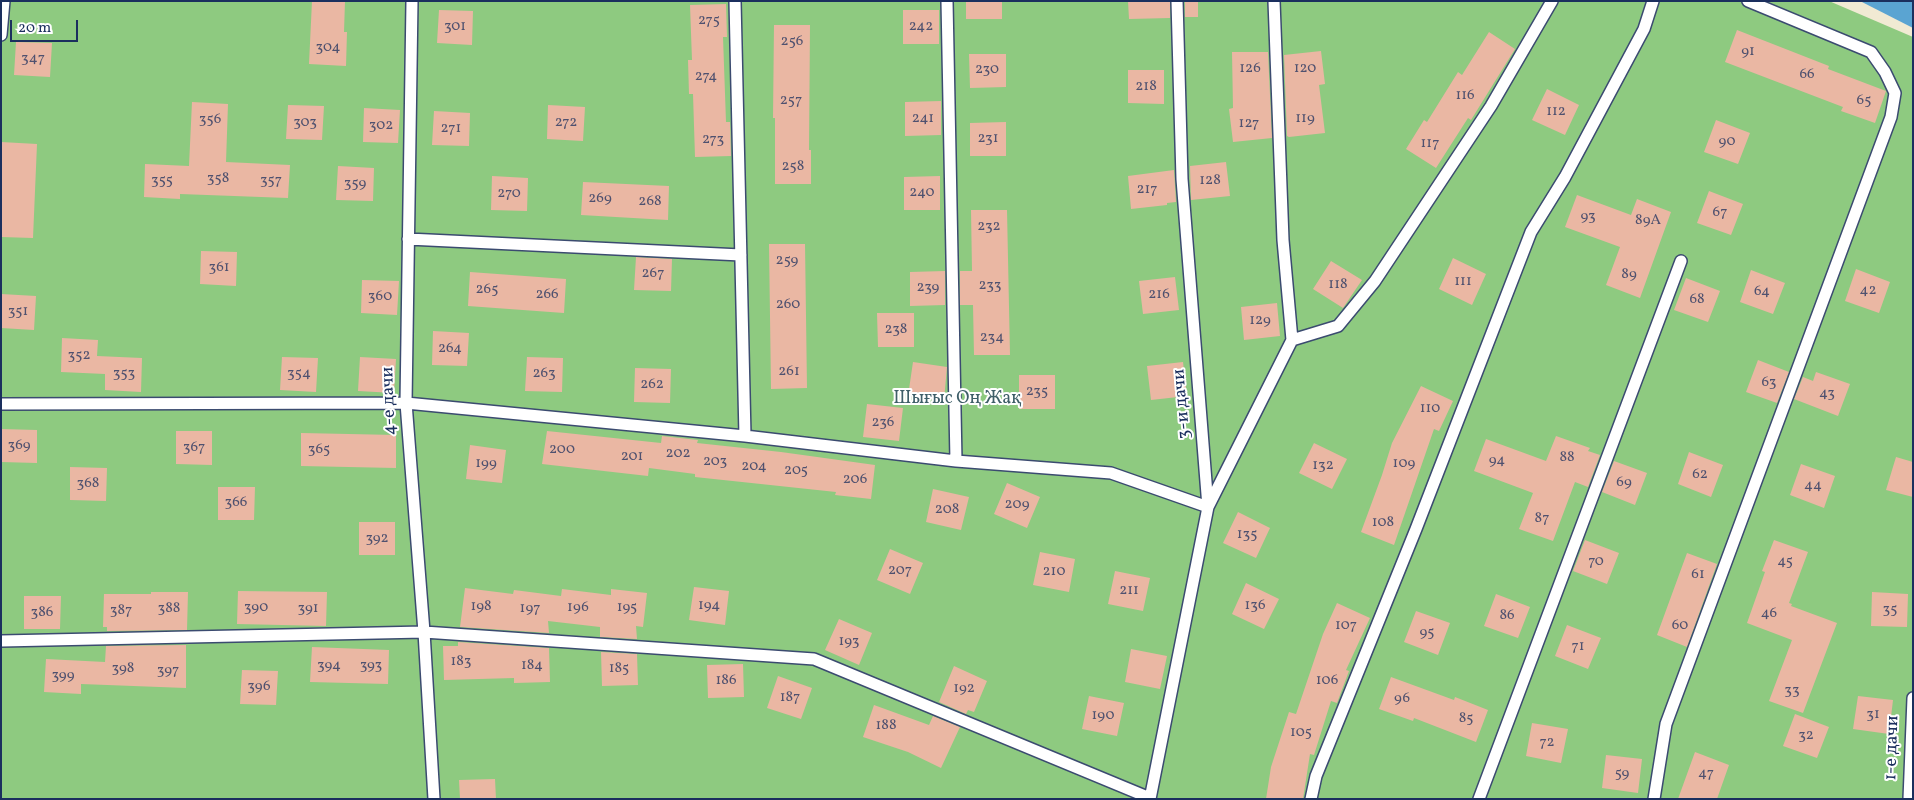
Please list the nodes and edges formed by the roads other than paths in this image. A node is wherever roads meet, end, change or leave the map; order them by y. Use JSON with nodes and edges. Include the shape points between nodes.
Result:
{"nodes":[{"id":1,"x":4,"y":1,"type":"edge"},
{"id":2,"x":412,"y":1,"type":"edge"},
{"id":3,"x":735,"y":1,"type":"edge"},
{"id":4,"x":947,"y":1,"type":"edge"},
{"id":5,"x":1177,"y":1,"type":"edge"},
{"id":6,"x":1274,"y":1,"type":"edge"},
{"id":7,"x":1552,"y":1,"type":"edge"},
{"id":8,"x":1653,"y":1,"type":"edge"},
{"id":9,"x":1748,"y":1,"type":"edge"},
{"id":10,"x":1,"y":35,"type":"edge"},
{"id":11,"x":408,"y":239,"type":"junction"},
{"id":12,"x":741,"y":255,"type":"junction"},
{"id":13,"x":1681,"y":261,"type":"dead end"},
{"id":14,"x":1292,"y":340,"type":"junction"},
{"id":15,"x":1,"y":404,"type":"edge"},
{"id":16,"x":406,"y":404,"type":"junction"},
{"id":17,"x":745,"y":436,"type":"junction"},
{"id":18,"x":956,"y":461,"type":"junction"},
{"id":19,"x":1208,"y":506,"type":"junction"},
{"id":20,"x":424,"y":632,"type":"junction"},
{"id":21,"x":1,"y":641,"type":"edge"},
{"id":22,"x":1913,"y":698,"type":"edge"},
{"id":23,"x":1150,"y":798,"type":"edge"},
{"id":24,"x":434,"y":799,"type":"edge"},
{"id":25,"x":1311,"y":799,"type":"edge"},
{"id":26,"x":1479,"y":799,"type":"edge"},
{"id":27,"x":1654,"y":799,"type":"edge"},
{"id":28,"x":1909,"y":799,"type":"edge"}],
"edges":[{"from":1,"to":10,"type":"lane"},
{"from":2,"to":11,"type":"lane","name":"4-е дачи"},
{"from":3,"to":12,"type":"lane"},
{"from":4,"to":18,"type":"lane"},
{"from":5,"to":19,"type":"lane","name":"3-и дачи","via":[[1182,178]]},
{"from":6,"to":14,"type":"lane","via":[[1283,240]]},
{"from":7,"to":14,"type":"lane","via":[[1491,106],[1375,281],[1338,326]]},
{"from":8,"to":25,"type":"lane","via":[[1644,29],[1531,232],[1316,776]]},
{"from":9,"to":27,"type":"lane","via":[[1871,52],[1895,93],[1891,117],[1666,724]]},
{"from":11,"to":12,"type":"lane"},
{"from":11,"to":16,"type":"lane","name":"4-е дачи"},
{"from":12,"to":17,"type":"lane"},
{"from":13,"to":26,"type":"lane"},
{"from":14,"to":19,"type":"lane"},
{"from":15,"to":16,"type":"lane"},
{"from":16,"to":17,"type":"lane"},
{"from":16,"to":20,"type":"lane","name":"4-е дачи"},
{"from":17,"to":18,"type":"lane"},
{"from":18,"to":19,"type":"lane","via":[[1111,472]]},
{"from":19,"to":23,"type":"lane","name":"3-и дачи"},
{"from":20,"to":21,"type":"lane"},
{"from":20,"to":23,"type":"lane","via":[[814,660]]},
{"from":20,"to":24,"type":"lane","name":"4-е дачи"},
{"from":22,"to":28,"type":"lane","name":"1-е дачи"}]}
